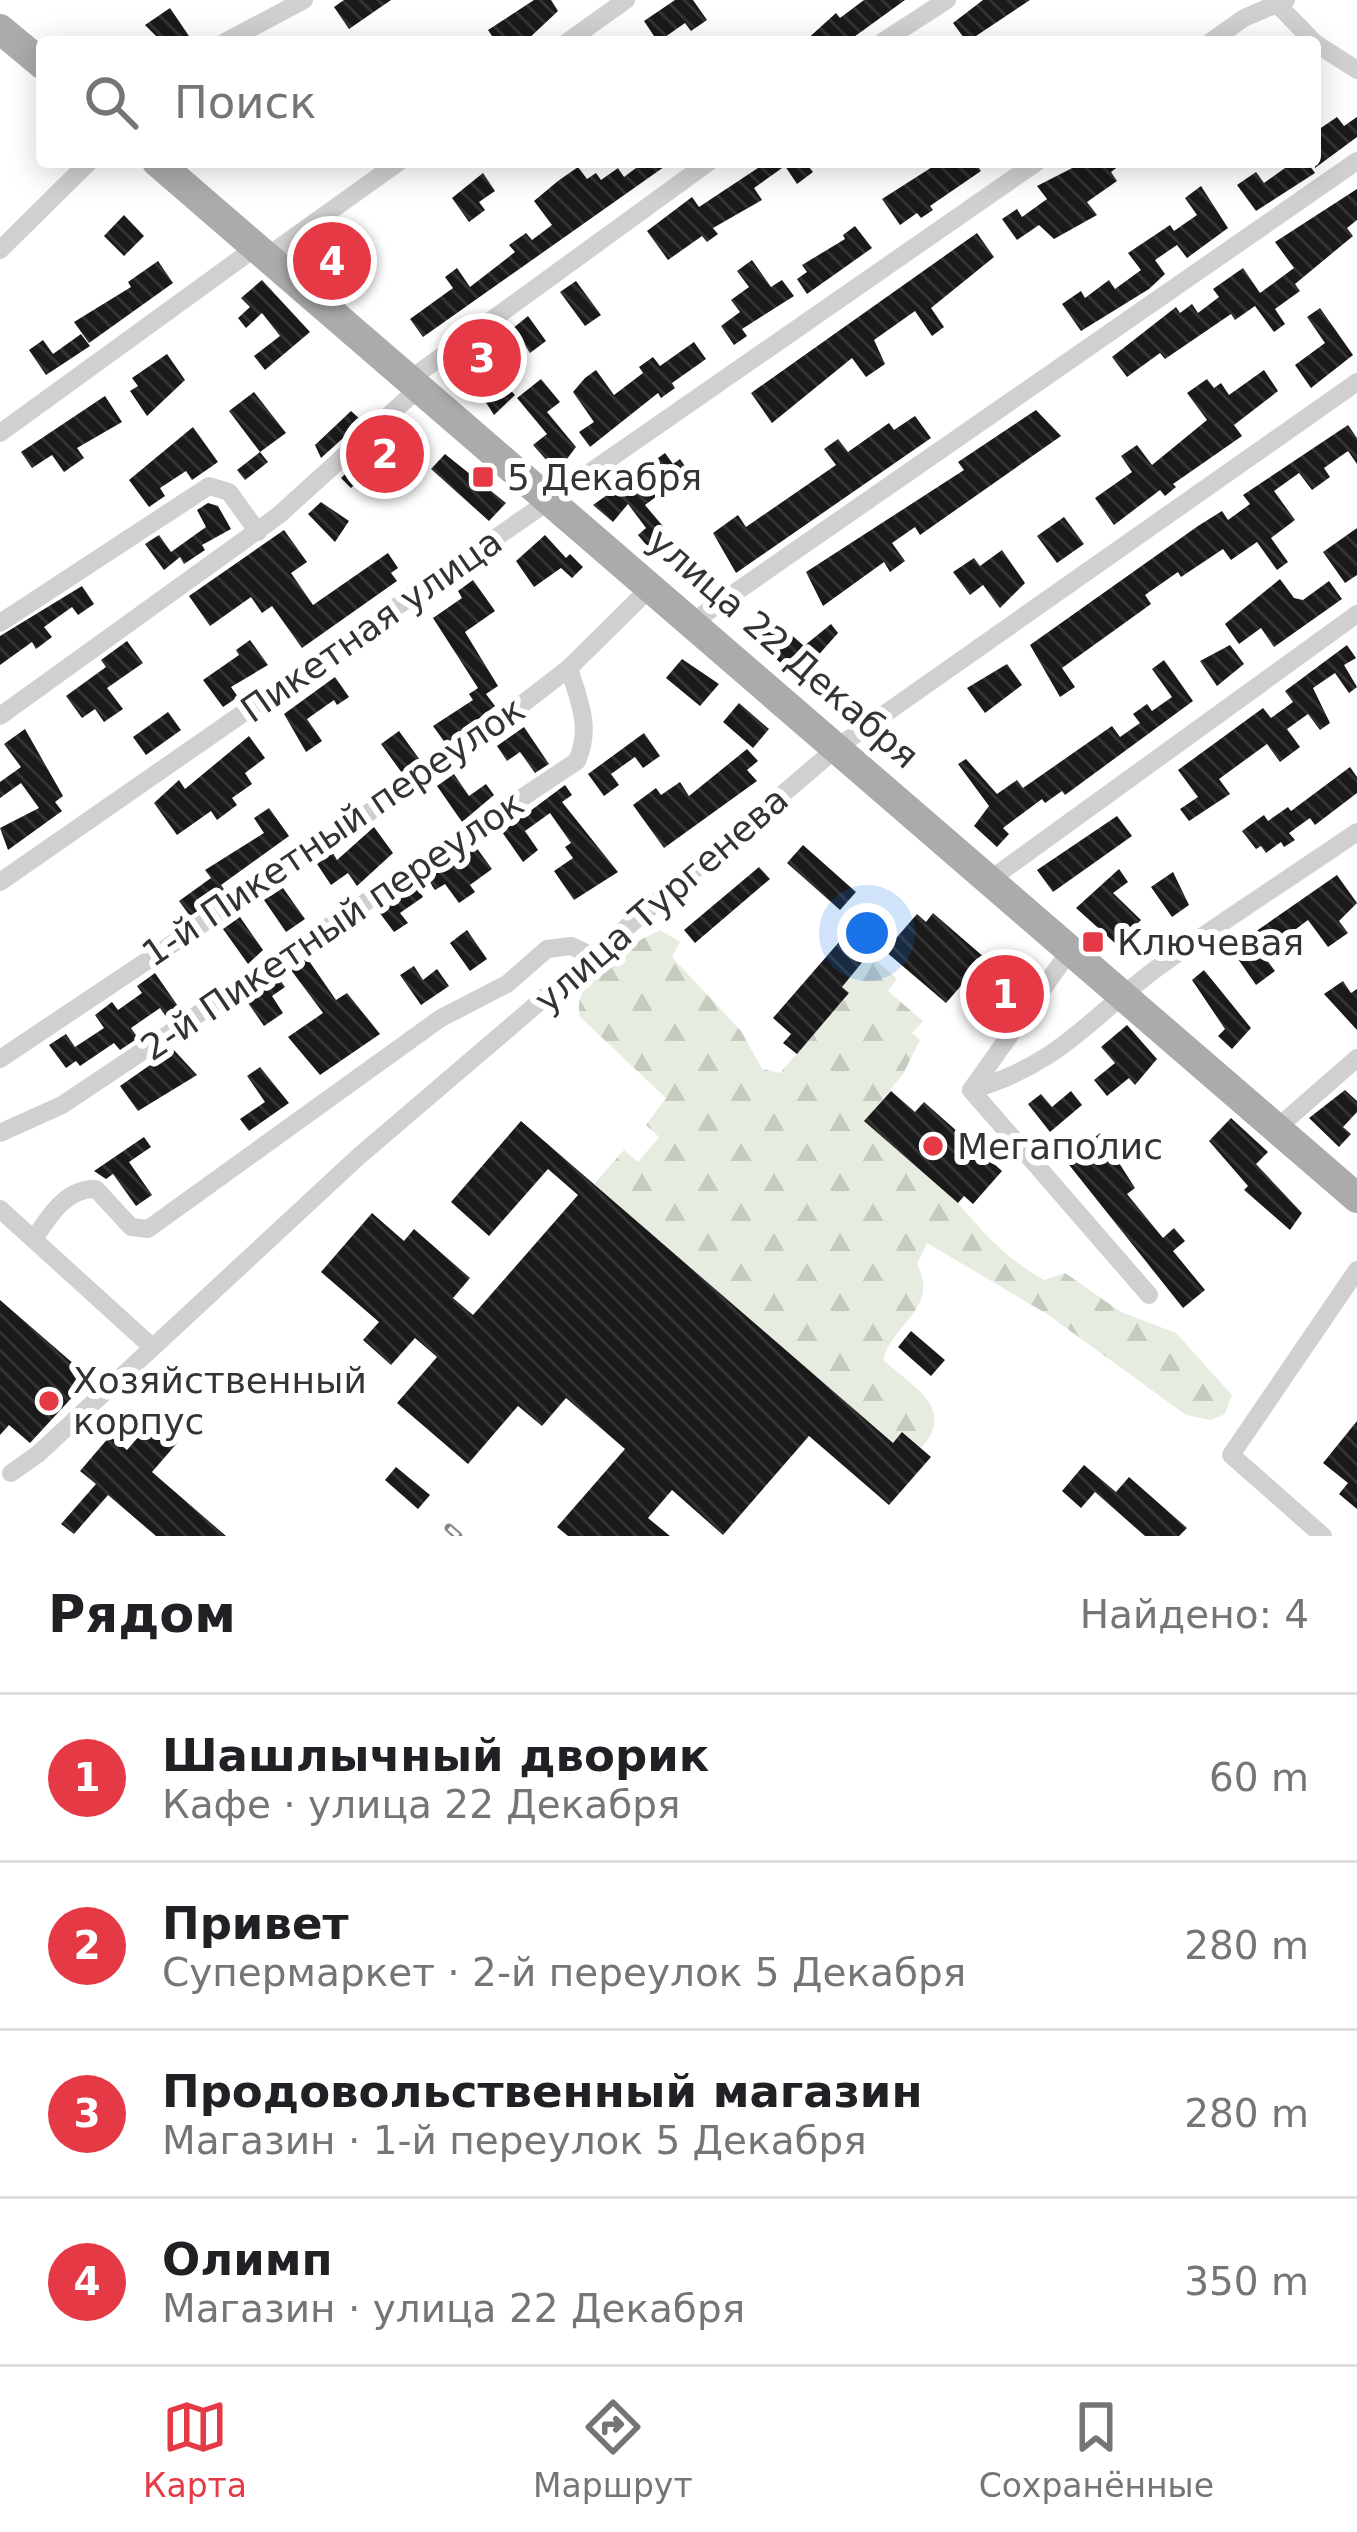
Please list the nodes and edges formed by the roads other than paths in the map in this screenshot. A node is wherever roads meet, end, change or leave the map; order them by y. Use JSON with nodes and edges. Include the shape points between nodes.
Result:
{"nodes":[{"id":1,"x":304,"y":0,"type":"edge"},
{"id":2,"x":626,"y":0,"type":"edge"},
{"id":3,"x":947,"y":0,"type":"edge"},
{"id":4,"x":1231,"y":0,"type":"edge"},
{"id":5,"x":1282,"y":2,"type":"edge"},
{"id":6,"x":1244,"y":18,"type":"junction"},
{"id":7,"x":0,"y":29,"type":"edge"},
{"id":8,"x":236,"y":36,"type":"edge"},
{"id":9,"x":575,"y":36,"type":"edge"},
{"id":10,"x":891,"y":36,"type":"edge"},
{"id":11,"x":1218,"y":36,"type":"edge"},
{"id":12,"x":1309,"y":36,"type":"edge"},
{"id":13,"x":1321,"y":47,"type":"edge"},
{"id":14,"x":36,"y":59,"type":"edge"},
{"id":15,"x":1357,"y":70,"type":"edge"},
{"id":16,"x":1357,"y":161,"type":"edge"},
{"id":17,"x":82,"y":168,"type":"edge"},
{"id":18,"x":164,"y":168,"type":"edge"},
{"id":19,"x":389,"y":168,"type":"edge"},
{"id":20,"x":701,"y":168,"type":"edge"},
{"id":21,"x":1028,"y":168,"type":"edge"},
{"id":22,"x":0,"y":250,"type":"edge"},
{"id":23,"x":260,"y":252,"type":"junction"},
{"id":24,"x":1357,"y":382,"type":"edge"},
{"id":25,"x":414,"y":384,"type":"junction"},
{"id":26,"x":0,"y":433,"type":"edge"},
{"id":27,"x":550,"y":501,"type":"junction"},
{"id":28,"x":258,"y":532,"type":"junction"},
{"id":29,"x":652,"y":586,"type":"junction"},
{"id":30,"x":1357,"y":614,"type":"edge"},
{"id":31,"x":694,"y":621,"type":"junction"},
{"id":32,"x":0,"y":622,"type":"edge"},
{"id":33,"x":569,"y":668,"type":"junction"},
{"id":34,"x":0,"y":716,"type":"edge"},
{"id":35,"x":839,"y":746,"type":"junction"},
{"id":36,"x":1357,"y":832,"type":"edge"},
{"id":37,"x":991,"y":879,"type":"junction"},
{"id":38,"x":0,"y":882,"type":"edge"},
{"id":39,"x":1071,"y":949,"type":"junction"},
{"id":40,"x":597,"y":958,"type":"junction"},
{"id":41,"x":1125,"y":996,"type":"junction"},
{"id":42,"x":1357,"y":1058,"type":"edge"},
{"id":43,"x":0,"y":1059,"type":"edge"},
{"id":44,"x":971,"y":1090,"type":"junction"},
{"id":45,"x":1277,"y":1128,"type":"junction"},
{"id":46,"x":0,"y":1133,"type":"edge"},
{"id":47,"x":1357,"y":1198,"type":"edge"},
{"id":48,"x":0,"y":1209,"type":"edge"},
{"id":49,"x":34,"y":1239,"type":"junction"},
{"id":50,"x":1357,"y":1270,"type":"edge"},
{"id":51,"x":1149,"y":1295,"type":"dead end"},
{"id":52,"x":151,"y":1346,"type":"junction"},
{"id":53,"x":11,"y":1473,"type":"dead end"},
{"id":54,"x":1323,"y":1536,"type":"edge"}],
"edges":[{"from":1,"to":8,"type":"street"},
{"from":2,"to":9,"type":"street"},
{"from":3,"to":10,"type":"street"},
{"from":4,"to":6,"type":"street"},
{"from":5,"to":6,"type":"street"},
{"from":5,"to":12,"type":"street"},
{"from":6,"to":11,"type":"street"},
{"from":7,"to":14,"type":"main road"},
{"from":13,"to":15,"type":"street"},
{"from":16,"to":31,"type":"street"},
{"from":17,"to":22,"type":"street"},
{"from":18,"to":23,"type":"main road","name":"улица 22 Декабря"},
{"from":19,"to":23,"type":"street"},
{"from":20,"to":25,"type":"street"},
{"from":21,"to":27,"type":"street","name":"Пикетная улица"},
{"from":23,"to":25,"type":"main road","name":"улица 22 Декабря"},
{"from":23,"to":26,"type":"street"},
{"from":24,"to":35,"type":"street","name":"улица Тургенева"},
{"from":25,"to":27,"type":"main road","name":"улица 22 Декабря"},
{"from":25,"to":28,"type":"street"},
{"from":27,"to":29,"type":"main road","name":"улица 22 Декабря"},
{"from":27,"to":38,"type":"street","name":"Пикетная улица"},
{"from":28,"to":32,"type":"street","via":[[229,492],[209,486]]},
{"from":28,"to":34,"type":"street"},
{"from":29,"to":31,"type":"main road","name":"улица 22 Декабря"},
{"from":29,"to":33,"type":"street","name":"1-й Пикетный переулок"},
{"from":30,"to":37,"type":"street"},
{"from":31,"to":35,"type":"main road","name":"улица 22 Декабря"},
{"from":33,"to":43,"type":"street","name":"1-й Пикетный переулок","via":[[464,749]]},
{"from":33,"to":46,"type":"street","name":"2-й Пикетный переулок","via":[[585,720],[577,761],[62,1105]]},
{"from":35,"to":37,"type":"main road","name":"улица 22 Декабря"},
{"from":35,"to":40,"type":"street","name":"улица Тургенева"},
{"from":36,"to":41,"type":"street"},
{"from":37,"to":39,"type":"main road","name":"улица 22 Декабря"},
{"from":39,"to":41,"type":"main road","name":"улица 22 Декабря"},
{"from":39,"to":44,"type":"street"},
{"from":40,"to":49,"type":"street","via":[[571,946],[548,949],[148,1229],[131,1227],[96,1189],[83,1189]]},
{"from":40,"to":52,"type":"street","name":"улица Тургенева","via":[[358,1157]]},
{"from":41,"to":44,"type":"street","via":[[1026,1072]]},
{"from":41,"to":45,"type":"main road","name":"улица 22 Декабря"},
{"from":42,"to":45,"type":"street"},
{"from":44,"to":51,"type":"street"},
{"from":45,"to":47,"type":"main road","name":"улица 22 Декабря"},
{"from":48,"to":49,"type":"street"},
{"from":49,"to":52,"type":"street"},
{"from":50,"to":54,"type":"street","via":[[1232,1455]]},
{"from":52,"to":53,"type":"street","name":"улица Тургенева"}]}
